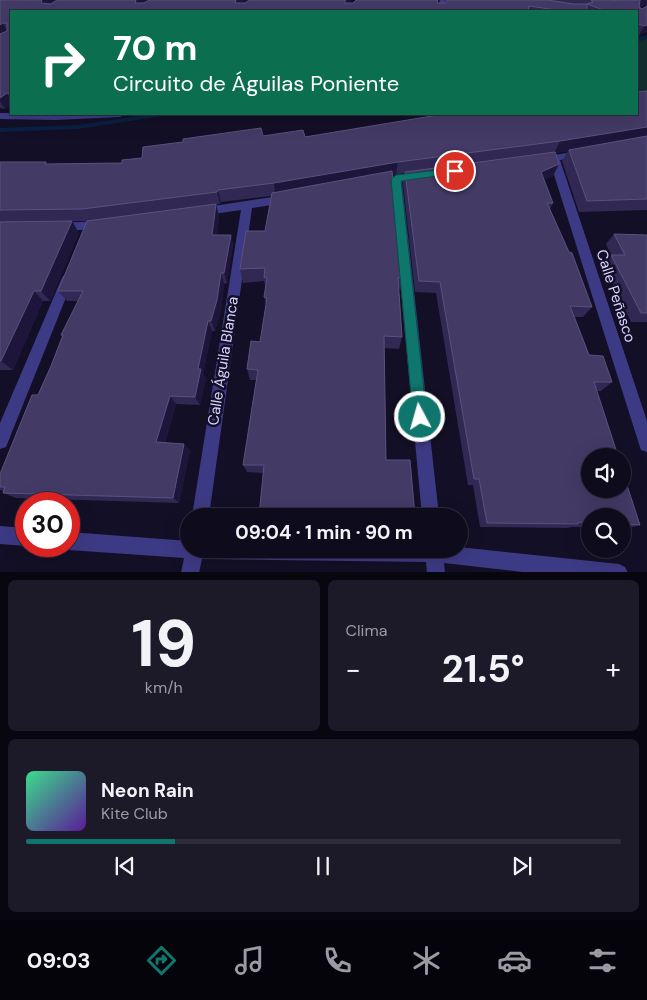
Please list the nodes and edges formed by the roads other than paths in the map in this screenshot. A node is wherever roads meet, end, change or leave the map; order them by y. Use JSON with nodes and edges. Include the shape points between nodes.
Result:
{"nodes":[{"id":1,"x":98,"y":115,"type":"edge"},
{"id":2,"x":1,"y":117,"type":"edge"},
{"id":3,"x":591,"y":152,"type":"edge"},
{"id":4,"x":554,"y":158,"type":"junction"},
{"id":5,"x":534,"y":161,"type":"edge"},
{"id":6,"x":435,"y":174,"type":"edge"},
{"id":7,"x":396,"y":179,"type":"junction"},
{"id":8,"x":368,"y":184,"type":"edge"},
{"id":9,"x":293,"y":197,"type":"edge"},
{"id":10,"x":247,"y":206,"type":"junction"},
{"id":11,"x":188,"y":214,"type":"edge"},
{"id":12,"x":108,"y":224,"type":"edge"},
{"id":13,"x":49,"y":227,"type":"edge"},
{"id":14,"x":70,"y":272,"type":"edge"},
{"id":15,"x":0,"y":441,"type":"edge"},
{"id":16,"x":647,"y":444,"type":"edge"},
{"id":17,"x":201,"y":508,"type":"edge"},
{"id":18,"x":430,"y":508,"type":"edge"},
{"id":19,"x":0,"y":535,"type":"edge"},
{"id":20,"x":15,"y":536,"type":"edge"},
{"id":21,"x":80,"y":541,"type":"edge"},
{"id":22,"x":180,"y":549,"type":"edge"},
{"id":23,"x":468,"y":555,"type":"edge"},
{"id":24,"x":193,"y":558,"type":"edge"},
{"id":25,"x":435,"y":558,"type":"edge"},
{"id":26,"x":190,"y":572,"type":"edge"},
{"id":27,"x":436,"y":572,"type":"edge"},
{"id":28,"x":619,"y":572,"type":"edge"}],
"edges":[{"from":1,"to":2,"type":"street"},
{"from":3,"to":4,"type":"street"},
{"from":4,"to":5,"type":"street"},
{"from":4,"to":16,"type":"street","name":"Calle Peñasco"},
{"from":6,"to":7,"type":"street"},
{"from":7,"to":8,"type":"street"},
{"from":7,"to":18,"type":"street"},
{"from":9,"to":10,"type":"street"},
{"from":10,"to":11,"type":"street"},
{"from":10,"to":17,"type":"street","name":"Calle Águila Blanca"},
{"from":12,"to":13,"type":"street","via":[[87,232]]},
{"from":14,"to":15,"type":"street"},
{"from":19,"to":20,"type":"street"},
{"from":21,"to":22,"type":"street"},
{"from":23,"to":28,"type":"street"},
{"from":24,"to":26,"type":"street"},
{"from":25,"to":27,"type":"street"}]}
